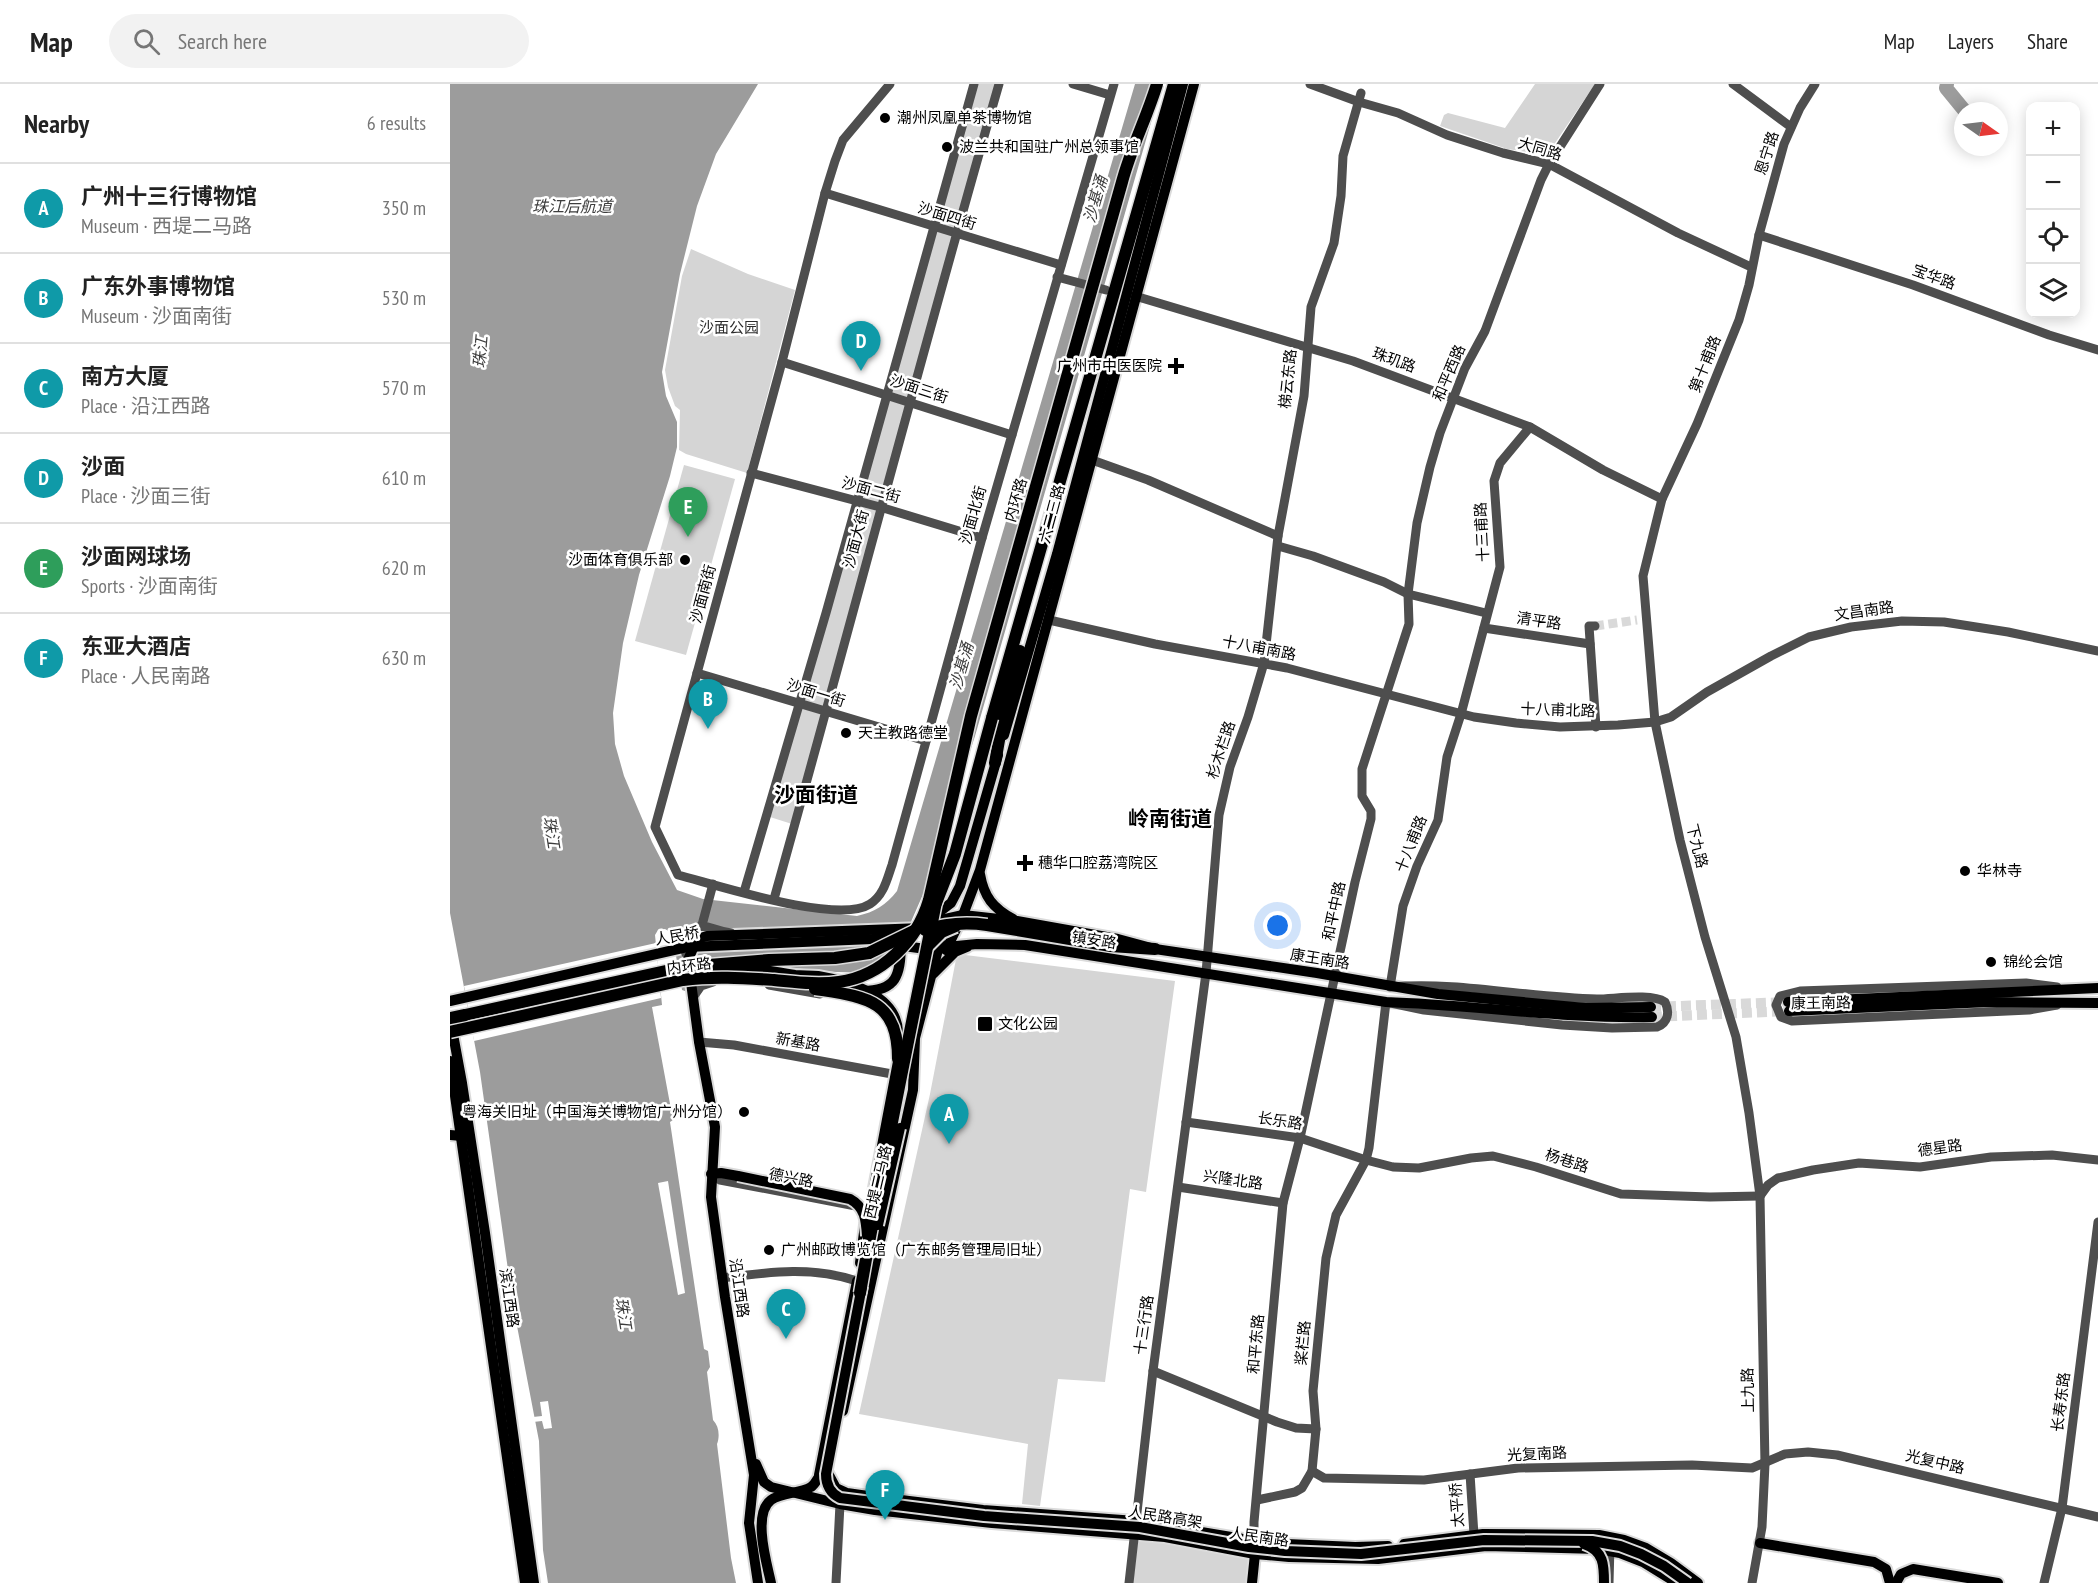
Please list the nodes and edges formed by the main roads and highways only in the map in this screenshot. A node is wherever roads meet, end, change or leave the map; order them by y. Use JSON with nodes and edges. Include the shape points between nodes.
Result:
{"nodes":[{"id":1,"x":1157,"y":84,"type":"edge"},
{"id":2,"x":1174,"y":84,"type":"edge"},
{"id":3,"x":1183,"y":84,"type":"edge"},
{"id":4,"x":1194,"y":84,"type":"edge"},
{"id":5,"x":1048,"y":527,"type":"junction"},
{"id":6,"x":995,"y":763,"type":"junction"},
{"id":7,"x":954,"y":786,"type":"junction"},
{"id":8,"x":974,"y":843,"type":"junction"},
{"id":9,"x":986,"y":847,"type":"junction"},
{"id":10,"x":980,"y":870,"type":"junction"},
{"id":11,"x":963,"y":915,"type":"junction"},
{"id":12,"x":1017,"y":921,"type":"junction"},
{"id":13,"x":987,"y":926,"type":"junction"},
{"id":14,"x":911,"y":927,"type":"junction"},
{"id":15,"x":899,"y":930,"type":"junction"},
{"id":16,"x":977,"y":944,"type":"junction"},
{"id":17,"x":942,"y":945,"type":"junction"},
{"id":18,"x":902,"y":946,"type":"junction"},
{"id":19,"x":1155,"y":949,"type":"junction"},
{"id":20,"x":868,"y":953,"type":"junction"},
{"id":21,"x":1208,"y":957,"type":"joint"},
{"id":22,"x":690,"y":968,"type":"junction"},
{"id":23,"x":1206,"y":973,"type":"joint"},
{"id":24,"x":930,"y":976,"type":"junction"},
{"id":25,"x":748,"y":978,"type":"junction"},
{"id":26,"x":2098,"y":988,"type":"edge"},
{"id":27,"x":863,"y":991,"type":"junction"},
{"id":28,"x":694,"y":996,"type":"junction"},
{"id":29,"x":450,"y":1001,"type":"edge"},
{"id":30,"x":2098,"y":1003,"type":"edge"},
{"id":31,"x":450,"y":1007,"type":"edge"},
{"id":32,"x":450,"y":1018,"type":"edge"},
{"id":33,"x":450,"y":1032,"type":"edge"},
{"id":34,"x":915,"y":1038,"type":"junction"},
{"id":35,"x":896,"y":1058,"type":"junction"},
{"id":36,"x":450,"y":1061,"type":"edge"},
{"id":37,"x":460,"y":1129,"type":"edge"},
{"id":38,"x":450,"y":1136,"type":"edge"},
{"id":39,"x":711,"y":1174,"type":"junction"},
{"id":40,"x":881,"y":1193,"type":"junction"},
{"id":41,"x":867,"y":1208,"type":"junction"},
{"id":42,"x":867,"y":1237,"type":"junction"},
{"id":43,"x":879,"y":1246,"type":"junction"},
{"id":44,"x":859,"y":1287,"type":"junction"},
{"id":45,"x":750,"y":1447,"type":"junction"},
{"id":46,"x":826,"y":1469,"type":"junction"},
{"id":47,"x":796,"y":1493,"type":"junction"},
{"id":48,"x":1569,"y":1541,"type":"junction"},
{"id":49,"x":1760,"y":1543,"type":"road end"},
{"id":50,"x":1255,"y":1554,"type":"junction"},
{"id":51,"x":525,"y":1583,"type":"edge"},
{"id":52,"x":534,"y":1583,"type":"edge"},
{"id":53,"x":758,"y":1583,"type":"edge"},
{"id":54,"x":771,"y":1583,"type":"edge"},
{"id":55,"x":1252,"y":1583,"type":"edge"},
{"id":56,"x":1604,"y":1583,"type":"edge"},
{"id":57,"x":1677,"y":1583,"type":"edge"},
{"id":58,"x":1688,"y":1583,"type":"edge"},
{"id":59,"x":1698,"y":1583,"type":"edge"},
{"id":60,"x":1890,"y":1583,"type":"edge"},
{"id":61,"x":1896,"y":1583,"type":"edge"},
{"id":62,"x":1998,"y":1583,"type":"edge"}],
"edges":[{"from":1,"to":7,"type":"highway","name":"内环路","bridge":true,"via":[[1127,164]]},
{"from":2,"to":5,"type":"highway"},
{"from":3,"to":6,"type":"main road","name":"六二三路","via":[[1060,546]]},
{"from":4,"to":9,"type":"main road","name":"六二三路"},
{"from":5,"to":6,"type":"highway"},
{"from":5,"to":20,"type":"highway","name":"内环路","bridge":true,"via":[[950,869],[932,910],[915,930]]},
{"from":6,"to":8,"type":"main road","name":"六二三路"},
{"from":7,"to":25,"type":"highway","name":"内环路","bridge":true,"via":[[926,909],[912,937],[899,951],[873,970],[839,982]]},
{"from":7,"to":44,"type":"highway","bridge":true,"via":[[939,889]]},
{"from":8,"to":9,"type":"main road"},
{"from":8,"to":14,"type":"main road","name":"六二三路","via":[[951,903],[936,916]]},
{"from":9,"to":10,"type":"main road","name":"六二三路"},
{"from":10,"to":11,"type":"main road","name":"六二三路"},
{"from":10,"to":12,"type":"main road","via":[[989,901]]},
{"from":11,"to":12,"type":"main road","name":"镇安路"},
{"from":11,"to":14,"type":"main road","name":"镇安路"},
{"from":11,"to":17,"type":"main road","name":"西堤二马路"},
{"from":12,"to":19,"type":"main road","name":"镇安路"},
{"from":13,"to":19,"type":"highway"},
{"from":13,"to":20,"type":"highway","bridge":true,"via":[[945,924]]},
{"from":13,"to":35,"type":"main road","bridge":true,"via":[[947,930],[927,947]]},
{"from":14,"to":15,"type":"main road","name":"人民桥"},
{"from":14,"to":17,"type":"main road","via":[[937,931]]},
{"from":15,"to":22,"type":"main road","via":[[707,936],[697,939]]},
{"from":15,"to":29,"type":"main road","name":"人民桥","via":[[872,939],[687,947]]},
{"from":16,"to":17,"type":"main road","name":"镇安路"},
{"from":16,"to":23,"type":"main road","name":"镇安路","via":[[1038,946]]},
{"from":16,"to":24,"type":"main road","via":[[955,952]]},
{"from":17,"to":18,"type":"main road","name":"人民桥","via":[[916,949]]},
{"from":17,"to":24,"type":"main road","name":"西堤二马路"},
{"from":18,"to":27,"type":"main road","via":[[901,965],[894,980],[882,989]]},
{"from":18,"to":31,"type":"main road","name":"人民桥","bridge":true,"via":[[687,951]]},
{"from":19,"to":21,"type":"main road","name":"镇安路"},
{"from":20,"to":22,"type":"highway","name":"内环路"},
{"from":21,"to":23,"type":"main road","name":"康王南路","via":[[1438,994],[1652,1012],[1586,1016],[1386,1002]]},
{"from":22,"to":28,"type":"main road","name":"沿江西路"},
{"from":22,"to":32,"type":"highway","name":"内环路","bridge":true},
{"from":24,"to":34,"type":"main road","name":"西堤二马路"},
{"from":25,"to":33,"type":"highway","name":"内环路","bridge":true,"via":[[683,980]]},
{"from":25,"to":35,"type":"highway","bridge":true,"via":[[869,1000],[891,1021],[896,1035]]},
{"from":26,"to":30,"type":"main road","name":"康王南路","via":[[1789,1007]]},
{"from":27,"to":28,"type":"main road","via":[[826,986],[767,969],[708,974],[700,980]]},
{"from":27,"to":35,"type":"main road","via":[[883,1002],[894,1014],[898,1028]]},
{"from":28,"to":39,"type":"main road","name":"沿江西路","via":[[715,1127]]},
{"from":32,"to":37,"type":"main road","name":"滨江西路"},
{"from":34,"to":40,"type":"main road"},
{"from":34,"to":43,"type":"main road","name":"西堤二马路","via":[[913,1090]]},
{"from":34,"to":44,"type":"main road","bridge":true,"via":[[900,1128]]},
{"from":35,"to":41,"type":"main road","name":"西堤二马路"},
{"from":35,"to":42,"type":"main road","bridge":true},
{"from":36,"to":37,"type":"main road","name":"滨江西路"},
{"from":37,"to":38,"type":"main road"},
{"from":37,"to":51,"type":"main road","name":"滨江西路"},
{"from":37,"to":52,"type":"main road","name":"滨江西路"},
{"from":39,"to":42,"type":"main road","bridge":true,"via":[[850,1198],[863,1211]]},
{"from":39,"to":45,"type":"main road","name":"沿江西路","via":[[722,1278]]},
{"from":40,"to":41,"type":"main road"},
{"from":40,"to":43,"type":"main road"},
{"from":41,"to":44,"type":"main road","name":"西堤二马路"},
{"from":42,"to":44,"type":"main road","bridge":true},
{"from":43,"to":46,"type":"main road","name":"西堤二马路"},
{"from":44,"to":46,"type":"main road","name":"西堤二马路"},
{"from":44,"to":48,"type":"main road","name":"人民路高架","bridge":true,"via":[[826,1474],[828,1486],[840,1498],[984,1516],[1140,1527],[1285,1551],[1371,1554],[1484,1540]]},
{"from":45,"to":47,"type":"main road","name":"人民南路","via":[[758,1473],[767,1486]]},
{"from":45,"to":53,"type":"main road","name":"沿江西路","via":[[754,1475],[750,1532]]},
{"from":46,"to":47,"type":"main road","via":[[814,1485]]},
{"from":46,"to":59,"type":"main road","name":"人民南路","via":[[840,1491],[868,1496],[983,1510],[1136,1521],[1254,1541],[1368,1548],[1474,1534],[1566,1533],[1610,1537],[1646,1548]]},
{"from":47,"to":50,"type":"main road","name":"人民南路","via":[[840,1504],[992,1523],[1135,1533]]},
{"from":47,"to":54,"type":"main road","via":[[772,1499],[763,1514],[762,1537]]},
{"from":48,"to":56,"type":"main road","bridge":true,"via":[[1598,1551],[1603,1561]]},
{"from":48,"to":58,"type":"main road","name":"人民路高架","bridge":true,"via":[[1606,1543],[1630,1550],[1652,1559]]},
{"from":49,"to":60,"type":"main road","via":[[1878,1563],[1886,1569]]},
{"from":50,"to":55,"type":"main road"},
{"from":50,"to":57,"type":"main road","name":"人民南路","via":[[1365,1560],[1474,1546],[1567,1547],[1610,1550],[1643,1562]]},
{"from":61,"to":62,"type":"main road","via":[[1909,1569]]}]}
